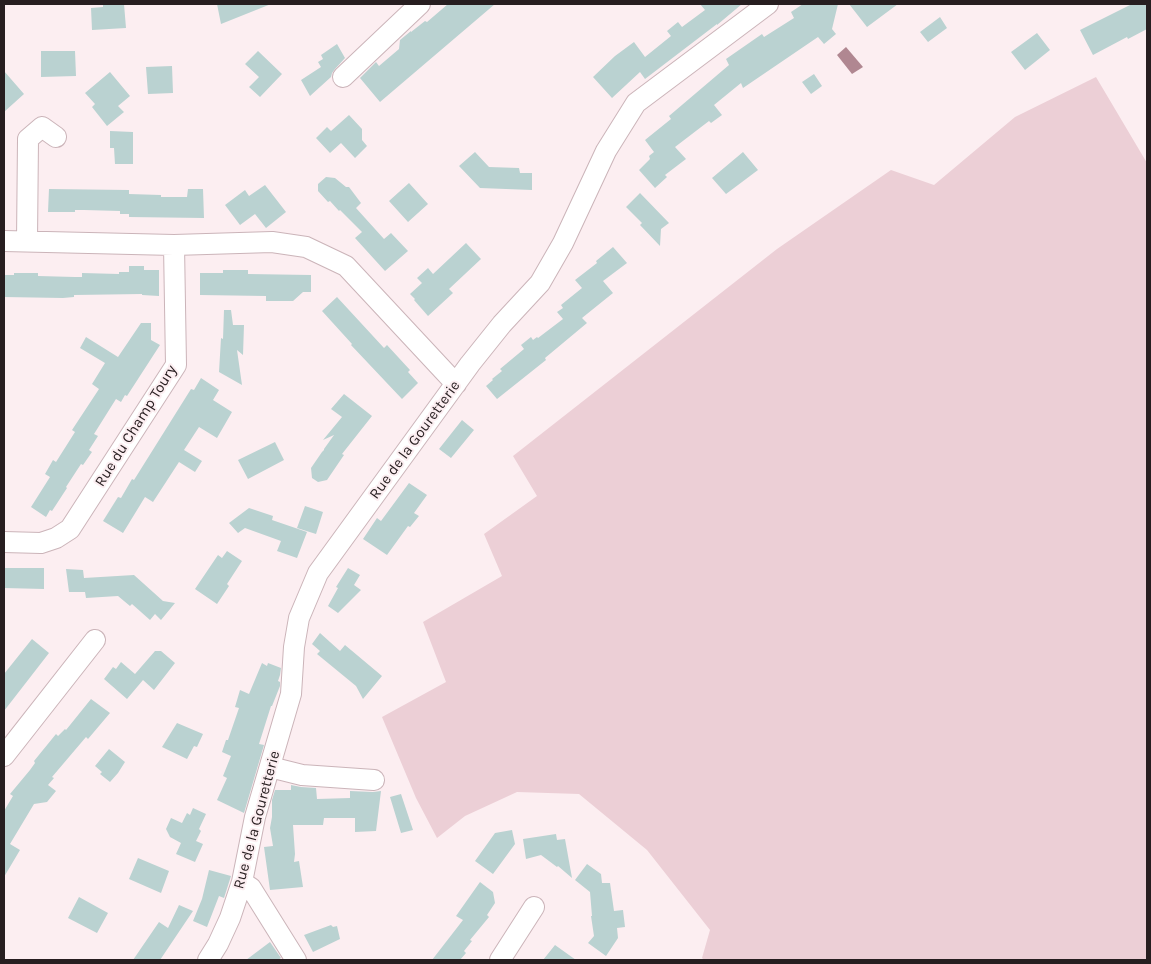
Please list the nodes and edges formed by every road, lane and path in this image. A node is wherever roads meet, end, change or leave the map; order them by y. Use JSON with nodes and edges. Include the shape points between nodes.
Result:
{"nodes":[{"id":1,"x":420,"y":4,"type":"edge"},
{"id":2,"x":768,"y":4,"type":"edge"},
{"id":3,"x":343,"y":78,"type":"dead end"},
{"id":4,"x":56,"y":137,"type":"dead end"},
{"id":5,"x":4,"y":241,"type":"edge"},
{"id":6,"x":27,"y":241,"type":"junction"},
{"id":7,"x":174,"y":245,"type":"junction"},
{"id":8,"x":456,"y":384,"type":"junction"},
{"id":9,"x":4,"y":542,"type":"edge"},
{"id":10,"x":95,"y":640,"type":"dead end"},
{"id":11,"x":4,"y":756,"type":"edge"},
{"id":12,"x":270,"y":767,"type":"junction"},
{"id":13,"x":374,"y":780,"type":"dead end"},
{"id":14,"x":242,"y":882,"type":"junction"},
{"id":15,"x":534,"y":907,"type":"dead end"},
{"id":16,"x":208,"y":960,"type":"edge"},
{"id":17,"x":296,"y":960,"type":"edge"},
{"id":18,"x":500,"y":960,"type":"edge"}],
"edges":[{"from":1,"to":3,"type":"street"},
{"from":2,"to":8,"type":"street","name":"Rue de la Gouretterie","via":[[636,102],[606,151],[540,283],[502,324]]},
{"from":4,"to":6,"type":"street","via":[[42,127],[28,138]]},
{"from":5,"to":6,"type":"street"},
{"from":6,"to":7,"type":"street"},
{"from":7,"to":8,"type":"street","via":[[272,242],[306,248],[346,266]]},
{"from":7,"to":9,"type":"street","name":"Rue du Champ Toury","via":[[176,365],[70,529],[41,543]]},
{"from":8,"to":12,"type":"street","name":"Rue de la Gouretterie","via":[[318,573],[299,618],[291,694]]},
{"from":10,"to":11,"type":"street"},
{"from":12,"to":13,"type":"street","via":[[302,775]]},
{"from":12,"to":14,"type":"street","name":"Rue de la Gouretterie","via":[[255,817]]},
{"from":14,"to":16,"type":"street","name":"Rue de la Gouretterie","via":[[230,918]]},
{"from":14,"to":17,"type":"street","via":[[251,888]]},
{"from":15,"to":18,"type":"street"}]}
